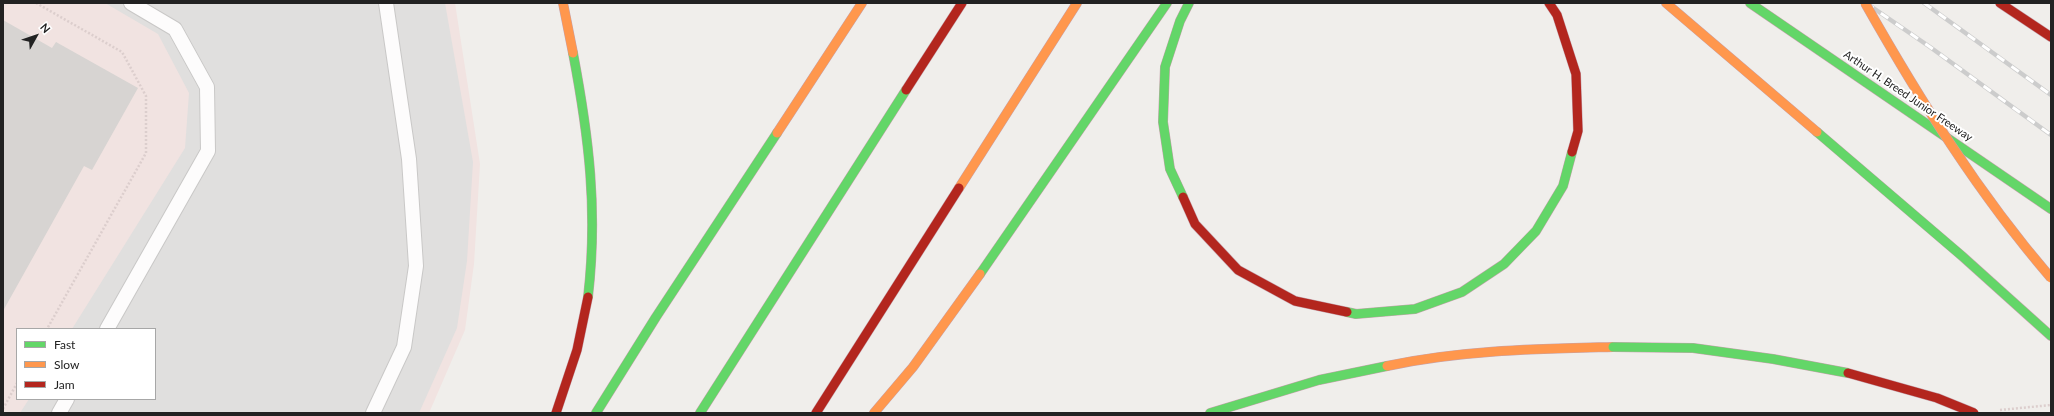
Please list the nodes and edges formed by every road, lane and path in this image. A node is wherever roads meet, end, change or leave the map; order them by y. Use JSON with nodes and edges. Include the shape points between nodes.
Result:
{"nodes":[{"id":1,"x":36,"y":3,"type":"edge"},
{"id":2,"x":131,"y":3,"type":"edge"},
{"id":3,"x":386,"y":3,"type":"edge"},
{"id":4,"x":563,"y":3,"type":"edge"},
{"id":5,"x":862,"y":3,"type":"edge"},
{"id":6,"x":962,"y":3,"type":"edge"},
{"id":7,"x":1077,"y":3,"type":"edge"},
{"id":8,"x":1167,"y":3,"type":"edge"},
{"id":9,"x":1189,"y":3,"type":"edge"},
{"id":10,"x":1549,"y":3,"type":"edge"},
{"id":11,"x":1666,"y":3,"type":"edge"},
{"id":12,"x":1750,"y":3,"type":"edge"},
{"id":13,"x":1865,"y":3,"type":"edge"},
{"id":14,"x":2000,"y":3,"type":"edge"},
{"id":15,"x":2051,"y":37,"type":"edge"},
{"id":16,"x":2051,"y":209,"type":"edge"},
{"id":17,"x":2051,"y":278,"type":"edge"},
{"id":18,"x":48,"y":328,"type":"edge"},
{"id":19,"x":108,"y":328,"type":"edge"},
{"id":20,"x":2051,"y":336,"type":"edge"},
{"id":21,"x":16,"y":385,"type":"edge"},
{"id":22,"x":66,"y":400,"type":"edge"},
{"id":23,"x":2051,"y":405,"type":"edge"},
{"id":24,"x":3,"y":409,"type":"edge"},
{"id":25,"x":1995,"y":410,"type":"dead end"},
{"id":26,"x":59,"y":413,"type":"edge"},
{"id":27,"x":374,"y":413,"type":"edge"},
{"id":28,"x":556,"y":413,"type":"edge"},
{"id":29,"x":596,"y":413,"type":"edge"},
{"id":30,"x":700,"y":413,"type":"edge"},
{"id":31,"x":816,"y":413,"type":"edge"},
{"id":32,"x":874,"y":413,"type":"edge"},
{"id":33,"x":1210,"y":413,"type":"edge"},
{"id":34,"x":1974,"y":413,"type":"edge"}],
"edges":[{"from":1,"to":18,"type":"path","via":[[122,52],[146,96],[146,154]]},
{"from":2,"to":19,"type":"lane","via":[[175,29],[207,87],[208,152]]},
{"from":3,"to":27,"type":"lane","via":[[409,159],[416,266],[404,347]]},
{"from":4,"to":28,"type":"highway","via":[[583,110],[592,179],[593,246],[586,313]]},
{"from":5,"to":29,"type":"highway"},
{"from":6,"to":30,"type":"highway"},
{"from":7,"to":31,"type":"highway"},
{"from":8,"to":32,"type":"highway","via":[[1019,220],[913,368]]},
{"from":9,"to":10,"type":"highway","via":[[1180,21],[1166,67],[1163,122],[1170,170],[1195,224],[1238,270],[1295,301],[1356,314],[1415,309],[1462,292],[1504,264],[1536,231],[1563,186],[1578,131],[1576,74],[1557,15]]},
{"from":11,"to":20,"type":"highway","via":[[1962,256]]},
{"from":12,"to":16,"type":"highway","name":"Arthur H. Breed Junior Freeway"},
{"from":13,"to":17,"type":"highway","bridge":true,"via":[[1957,158],[2024,248]]},
{"from":14,"to":15,"type":"highway"},
{"from":21,"to":24,"type":"path"},
{"from":22,"to":26,"type":"lane"},
{"from":23,"to":25,"type":"path"},
{"from":33,"to":34,"type":"highway","bridge":true,"via":[[1319,380],[1417,359],[1513,350],[1613,347],[1693,348],[1773,359],[1849,373],[1937,398]]}]}
